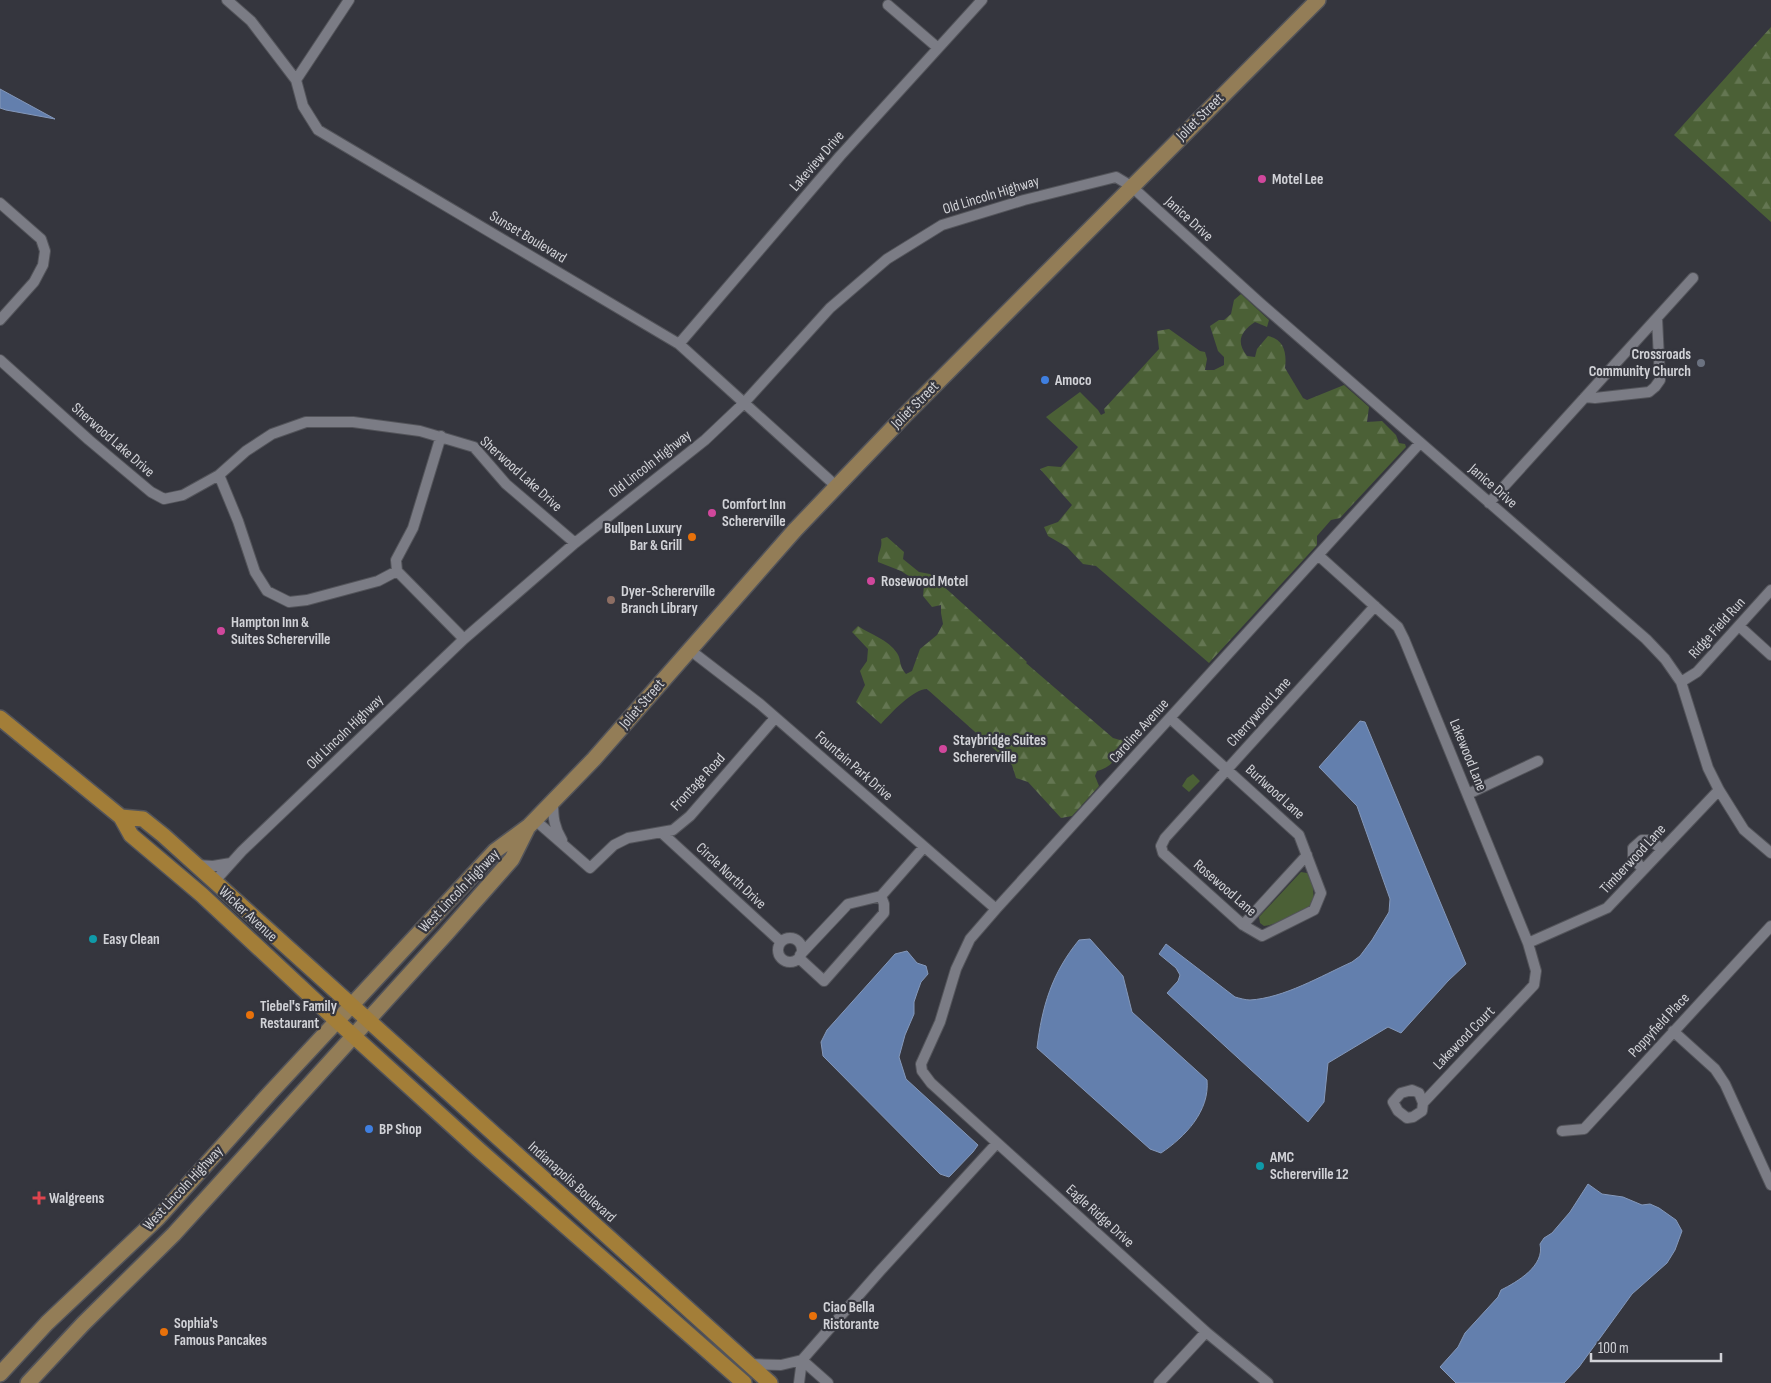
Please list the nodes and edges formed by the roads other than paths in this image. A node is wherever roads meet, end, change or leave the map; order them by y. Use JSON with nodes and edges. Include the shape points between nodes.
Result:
{"nodes":[{"id":1,"x":227,"y":0,"type":"edge"},
{"id":2,"x":349,"y":0,"type":"edge"},
{"id":3,"x":982,"y":0,"type":"edge"},
{"id":4,"x":1318,"y":0,"type":"edge"},
{"id":5,"x":888,"y":5,"type":"dead end"},
{"id":6,"x":938,"y":48,"type":"junction"},
{"id":7,"x":296,"y":80,"type":"junction"},
{"id":8,"x":1131,"y":186,"type":"junction"},
{"id":9,"x":0,"y":204,"type":"edge"},
{"id":10,"x":1693,"y":278,"type":"dead end"},
{"id":11,"x":1657,"y":318,"type":"junction"},
{"id":12,"x":0,"y":320,"type":"edge"},
{"id":13,"x":679,"y":344,"type":"junction"},
{"id":14,"x":0,"y":360,"type":"edge"},
{"id":15,"x":1585,"y":397,"type":"junction"},
{"id":16,"x":744,"y":403,"type":"junction"},
{"id":17,"x":441,"y":436,"type":"junction"},
{"id":18,"x":1420,"y":443,"type":"junction"},
{"id":19,"x":219,"y":475,"type":"junction"},
{"id":20,"x":836,"y":486,"type":"junction"},
{"id":21,"x":1489,"y":503,"type":"junction"},
{"id":22,"x":576,"y":543,"type":"junction"},
{"id":23,"x":1318,"y":555,"type":"junction"},
{"id":24,"x":397,"y":571,"type":"junction"},
{"id":25,"x":1771,"y":590,"type":"edge"},
{"id":26,"x":1375,"y":606,"type":"junction"},
{"id":27,"x":1739,"y":626,"type":"junction"},
{"id":28,"x":464,"y":639,"type":"junction"},
{"id":29,"x":690,"y":650,"type":"junction"},
{"id":30,"x":1771,"y":655,"type":"edge"},
{"id":31,"x":1681,"y":682,"type":"junction"},
{"id":32,"x":0,"y":718,"type":"edge"},
{"id":33,"x":775,"y":718,"type":"junction"},
{"id":34,"x":1170,"y":718,"type":"junction"},
{"id":35,"x":1538,"y":761,"type":"dead end"},
{"id":36,"x":1227,"y":769,"type":"junction"},
{"id":37,"x":1719,"y":790,"type":"junction"},
{"id":38,"x":1468,"y":794,"type":"junction"},
{"id":39,"x":553,"y":802,"type":"junction"},
{"id":40,"x":121,"y":817,"type":"junction"},
{"id":41,"x":532,"y":823,"type":"junction"},
{"id":42,"x":661,"y":832,"type":"junction"},
{"id":43,"x":1165,"y":838,"type":"joint"},
{"id":44,"x":566,"y":847,"type":"junction"},
{"id":45,"x":924,"y":847,"type":"junction"},
{"id":46,"x":1662,"y":850,"type":"junction"},
{"id":47,"x":1771,"y":854,"type":"edge"},
{"id":48,"x":1307,"y":855,"type":"junction"},
{"id":49,"x":164,"y":862,"type":"junction"},
{"id":50,"x":231,"y":863,"type":"junction"},
{"id":51,"x":197,"y":866,"type":"junction"},
{"id":52,"x":1643,"y":870,"type":"junction"},
{"id":53,"x":215,"y":880,"type":"junction"},
{"id":54,"x":881,"y":896,"type":"junction"},
{"id":55,"x":996,"y":909,"type":"junction"},
{"id":56,"x":1314,"y":910,"type":"joint"},
{"id":57,"x":1243,"y":926,"type":"junction"},
{"id":58,"x":1771,"y":926,"type":"edge"},
{"id":59,"x":781,"y":942,"type":"junction"},
{"id":60,"x":1528,"y":943,"type":"junction"},
{"id":61,"x":799,"y":957,"type":"junction"},
{"id":62,"x":1526,"y":994,"type":"joint"},
{"id":63,"x":352,"y":1005,"type":"junction"},
{"id":64,"x":368,"y":1020,"type":"junction"},
{"id":65,"x":337,"y":1021,"type":"junction"},
{"id":66,"x":1673,"y":1031,"type":"junction"},
{"id":67,"x":354,"y":1036,"type":"junction"},
{"id":68,"x":921,"y":1064,"type":"joint"},
{"id":69,"x":1423,"y":1102,"type":"dead end"},
{"id":70,"x":1562,"y":1131,"type":"dead end"},
{"id":71,"x":998,"y":1143,"type":"junction"},
{"id":72,"x":1771,"y":1185,"type":"edge"},
{"id":73,"x":1206,"y":1332,"type":"junction"},
{"id":74,"x":802,"y":1360,"type":"junction"},
{"id":75,"x":748,"y":1364,"type":"junction"},
{"id":76,"x":0,"y":1374,"type":"edge"},
{"id":77,"x":1264,"y":1382,"type":"edge"},
{"id":78,"x":28,"y":1383,"type":"edge"},
{"id":79,"x":744,"y":1383,"type":"edge"},
{"id":80,"x":770,"y":1383,"type":"edge"},
{"id":81,"x":799,"y":1383,"type":"edge"},
{"id":82,"x":828,"y":1383,"type":"edge"},
{"id":83,"x":1159,"y":1383,"type":"edge"}],
"edges":[{"from":1,"to":7,"type":"street","name":"Sunset Boulevard","via":[[251,22]]},
{"from":2,"to":7,"type":"street"},
{"from":3,"to":6,"type":"street","name":"Lakeview Drive"},
{"from":4,"to":8,"type":"main road","name":"Joliet Street"},
{"from":5,"to":6,"type":"street"},
{"from":6,"to":13,"type":"street","name":"Lakeview Drive","via":[[840,156]]},
{"from":7,"to":13,"type":"street","name":"Sunset Boulevard","via":[[303,106],[318,130]]},
{"from":8,"to":16,"type":"street","name":"Old Lincoln Highway","via":[[1116,177],[1109,178],[942,225],[888,259],[830,308]]},
{"from":8,"to":18,"type":"street","name":"Janice Drive"},
{"from":8,"to":20,"type":"main road","name":"Joliet Street"},
{"from":9,"to":12,"type":"street","via":[[41,239],[45,251],[43,266],[34,282]]},
{"from":10,"to":11,"type":"street"},
{"from":11,"to":15,"type":"street"},
{"from":11,"to":15,"type":"street","via":[[1660,380],[1655,387],[1648,392]]},
{"from":13,"to":16,"type":"street","name":"Sunset Boulevard"},
{"from":14,"to":19,"type":"street","name":"Sherwood Lake Drive","via":[[89,440],[151,492],[164,499],[183,495]]},
{"from":15,"to":21,"type":"street"},
{"from":16,"to":20,"type":"street","name":"Sunset Boulevard"},
{"from":16,"to":22,"type":"street","name":"Old Lincoln Highway","via":[[705,440]]},
{"from":17,"to":19,"type":"street","name":"Sherwood Lake Drive","via":[[353,422],[306,422],[272,434]]},
{"from":17,"to":22,"type":"street","name":"Sherwood Lake Drive","via":[[474,447],[506,484]]},
{"from":17,"to":24,"type":"street","via":[[413,528],[396,560]]},
{"from":18,"to":21,"type":"street","name":"Janice Drive"},
{"from":18,"to":23,"type":"street","name":"Caroline Avenue"},
{"from":19,"to":24,"type":"street","via":[[255,572],[267,591],[289,602],[307,600],[378,581]]},
{"from":20,"to":29,"type":"main road","name":"Joliet Street"},
{"from":21,"to":31,"type":"street","name":"Janice Drive","via":[[1646,639]]},
{"from":22,"to":28,"type":"street","name":"Old Lincoln Highway"},
{"from":23,"to":26,"type":"street","name":"Lakewood Lane"},
{"from":23,"to":34,"type":"street","name":"Caroline Avenue"},
{"from":24,"to":28,"type":"street"},
{"from":25,"to":27,"type":"street","name":"Ridge Field Run"},
{"from":26,"to":36,"type":"street","name":"Cherrywood Lane"},
{"from":26,"to":38,"type":"street","name":"Lakewood Lane","via":[[1398,627],[1404,639]]},
{"from":27,"to":30,"type":"street"},
{"from":27,"to":31,"type":"street","name":"Ridge Field Run","via":[[1697,672]]},
{"from":28,"to":50,"type":"street","name":"Old Lincoln Highway"},
{"from":29,"to":33,"type":"street","name":"Fountain Park Drive"},
{"from":29,"to":39,"type":"main road","name":"Joliet Street"},
{"from":31,"to":37,"type":"street","name":"Janice Drive","via":[[1708,768]]},
{"from":32,"to":40,"type":"highway","name":"Wicker Avenue"},
{"from":33,"to":42,"type":"street","name":"Frontage Road","via":[[690,816],[673,830]]},
{"from":33,"to":45,"type":"street","name":"Fountain Park Drive"},
{"from":34,"to":36,"type":"street","name":"Burlwood Lane"},
{"from":34,"to":55,"type":"street","name":"Caroline Avenue"},
{"from":35,"to":38,"type":"street"},
{"from":36,"to":43,"type":"street","name":"Cherrywood Lane"},
{"from":36,"to":48,"type":"street","name":"Burlwood Lane","via":[[1299,835]]},
{"from":37,"to":46,"type":"street","name":"Timberwood Lane"},
{"from":37,"to":47,"type":"street","name":"Janice Drive","via":[[1744,830]]},
{"from":38,"to":60,"type":"street","name":"Lakewood Lane"},
{"from":39,"to":41,"type":"main road","name":"Joliet Street"},
{"from":39,"to":44,"type":"street","via":[[555,829]]},
{"from":40,"to":49,"type":"highway","name":"Wicker Avenue","via":[[131,835]]},
{"from":40,"to":51,"type":"highway","name":"Wicker Avenue","via":[[143,819]]},
{"from":41,"to":44,"type":"street","name":"Frontage Road"},
{"from":41,"to":63,"type":"main road","name":"West Lincoln Highway","via":[[495,851]]},
{"from":41,"to":64,"type":"main road","name":"West Lincoln Highway","via":[[512,859]]},
{"from":42,"to":44,"type":"street","name":"Frontage Road","via":[[628,838],[614,845],[590,868]]},
{"from":42,"to":59,"type":"street","name":"Circle North Drive"},
{"from":43,"to":57,"type":"street","name":"Rosewood Lane","via":[[1162,853]]},
{"from":45,"to":54,"type":"street"},
{"from":45,"to":55,"type":"street","name":"Fountain Park Drive"},
{"from":46,"to":52,"type":"street","name":"Timberwood Lane"},
{"from":46,"to":52,"type":"street","via":[[1651,840],[1642,840],[1633,848],[1633,857]]},
{"from":48,"to":56,"type":"street","name":"Burlwood Lane","via":[[1321,893]]},
{"from":48,"to":57,"type":"street"},
{"from":49,"to":53,"type":"highway","via":[[172,860],[207,886]]},
{"from":49,"to":65,"type":"highway","name":"Wicker Avenue"},
{"from":50,"to":51,"type":"street"},
{"from":50,"to":53,"type":"street","name":"Old Lincoln Highway"},
{"from":51,"to":53,"type":"highway","name":"Wicker Avenue"},
{"from":52,"to":60,"type":"street","name":"Timberwood Lane","via":[[1607,908]]},
{"from":53,"to":63,"type":"highway","name":"Wicker Avenue"},
{"from":54,"to":61,"type":"street","via":[[848,904]]},
{"from":54,"to":61,"type":"street","via":[[884,913],[824,981]]},
{"from":55,"to":68,"type":"street","name":"Caroline Avenue","via":[[970,939]]},
{"from":56,"to":57,"type":"street","name":"Rosewood Lane","via":[[1262,936]]},
{"from":58,"to":66,"type":"street","name":"Poppyfield Place"},
{"from":59,"to":61,"type":"street","via":[[788,938],[795,940],[801,946]]},
{"from":59,"to":61,"type":"street","via":[[778,949],[782,959],[792,962]]},
{"from":60,"to":62,"type":"street","name":"Lakewood Lane","via":[[1536,971],[1534,985]]},
{"from":62,"to":69,"type":"street","name":"Lakewood Court"},
{"from":63,"to":64,"type":"highway","name":"Indianapolis Boulevard"},
{"from":63,"to":65,"type":"main road","name":"West Lincoln Highway"},
{"from":64,"to":67,"type":"main road","name":"West Lincoln Highway"},
{"from":64,"to":75,"type":"highway","name":"Indianapolis Boulevard"},
{"from":65,"to":67,"type":"highway","name":"Wicker Avenue"},
{"from":65,"to":76,"type":"main road","name":"West Lincoln Highway","via":[[158,1218],[46,1323]]},
{"from":66,"to":70,"type":"street","name":"Poppyfield Place","via":[[1584,1129]]},
{"from":66,"to":72,"type":"street","via":[[1715,1069],[1726,1084]]},
{"from":67,"to":78,"type":"main road","name":"West Lincoln Highway","via":[[174,1234]]},
{"from":67,"to":79,"type":"highway"},
{"from":68,"to":71,"type":"street","name":"Eagle Ridge Drive","via":[[922,1071],[931,1082]]},
{"from":71,"to":73,"type":"street","name":"Eagle Ridge Drive"},
{"from":71,"to":74,"type":"street"},
{"from":73,"to":77,"type":"street","name":"Eagle Ridge Drive"},
{"from":73,"to":83,"type":"street"},
{"from":74,"to":75,"type":"street","via":[[780,1365]]},
{"from":74,"to":81,"type":"street"},
{"from":74,"to":82,"type":"street"},
{"from":75,"to":80,"type":"highway","name":"Indianapolis Boulevard"}]}
